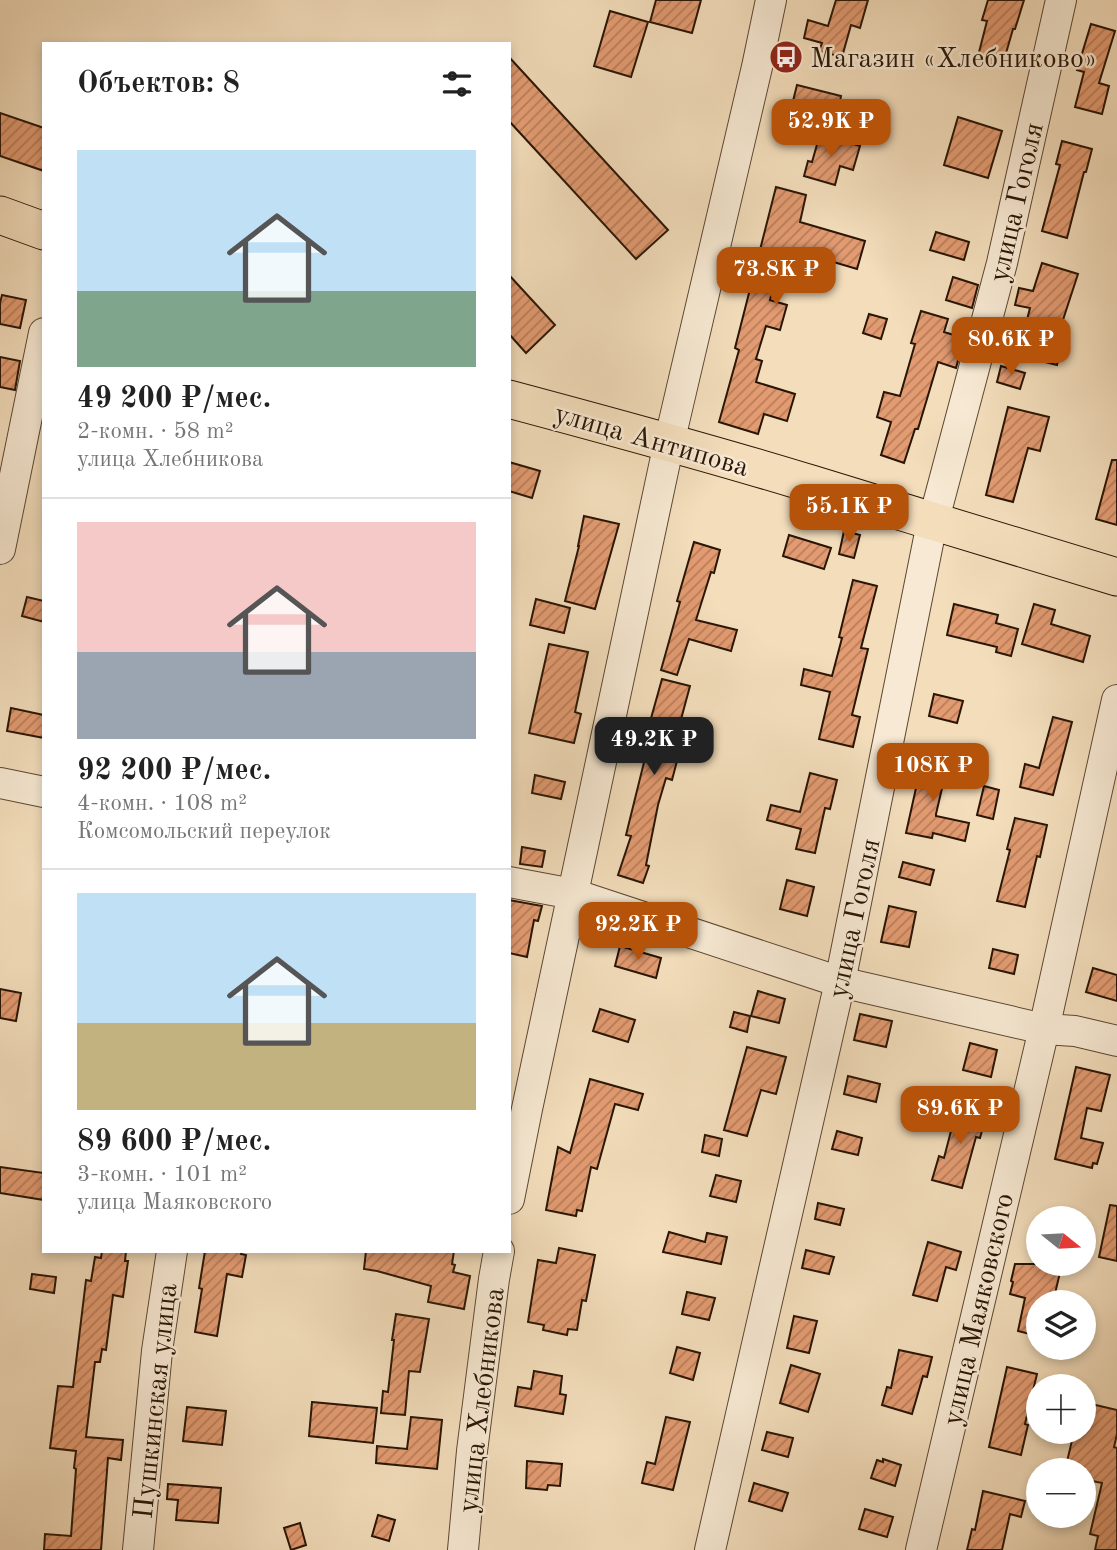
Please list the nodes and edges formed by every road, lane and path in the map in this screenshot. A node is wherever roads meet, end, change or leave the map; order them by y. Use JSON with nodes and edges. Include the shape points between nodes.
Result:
{"nodes":[{"id":1,"x":771,"y":0,"type":"edge"},
{"id":2,"x":1061,"y":0,"type":"edge"},
{"id":3,"x":0,"y":215,"type":"edge"},
{"id":4,"x":42,"y":230,"type":"edge"},
{"id":5,"x":42,"y":343,"type":"edge"},
{"id":6,"x":511,"y":400,"type":"edge"},
{"id":7,"x":669,"y":443,"type":"junction"},
{"id":8,"x":934,"y":522,"type":"junction"},
{"id":9,"x":0,"y":549,"type":"edge"},
{"id":10,"x":1117,"y":577,"type":"edge"},
{"id":11,"x":1117,"y":700,"type":"edge"},
{"id":12,"x":0,"y":783,"type":"edge"},
{"id":13,"x":42,"y":792,"type":"edge"},
{"id":14,"x":511,"y":882,"type":"edge"},
{"id":15,"x":573,"y":894,"type":"junction"},
{"id":16,"x":840,"y":982,"type":"junction"},
{"id":17,"x":1044,"y":1029,"type":"junction"},
{"id":18,"x":1117,"y":1041,"type":"edge"},
{"id":19,"x":511,"y":1189,"type":"edge"},
{"id":20,"x":172,"y":1253,"type":"edge"},
{"id":21,"x":499,"y":1253,"type":"edge"},
{"id":22,"x":138,"y":1550,"type":"edge"},
{"id":23,"x":463,"y":1550,"type":"edge"},
{"id":24,"x":710,"y":1550,"type":"edge"},
{"id":25,"x":921,"y":1550,"type":"edge"}],
"edges":[{"from":1,"to":7,"type":"street"},
{"from":2,"to":8,"type":"street","name":"улица Гоголя","via":[[1002,263]]},
{"from":3,"to":4,"type":"main road"},
{"from":5,"to":9,"type":"street"},
{"from":6,"to":7,"type":"main road","name":"улица Антипова"},
{"from":7,"to":8,"type":"main road","name":"улица Антипова"},
{"from":7,"to":15,"type":"street"},
{"from":8,"to":10,"type":"main road","name":"улица Антипова"},
{"from":8,"to":16,"type":"street","name":"улица Гоголя"},
{"from":11,"to":17,"type":"street","name":"улица Маяковского"},
{"from":12,"to":13,"type":"street"},
{"from":14,"to":15,"type":"street"},
{"from":15,"to":16,"type":"street"},
{"from":15,"to":19,"type":"street"},
{"from":16,"to":17,"type":"street"},
{"from":16,"to":24,"type":"street","name":"улица Гоголя"},
{"from":17,"to":18,"type":"street"},
{"from":17,"to":25,"type":"street","name":"улица Маяковского"},
{"from":20,"to":22,"type":"street","name":"Пушкинская улица","via":[[157,1351]]},
{"from":21,"to":23,"type":"street","name":"улица Хлебникова","via":[[471,1451]]}]}
